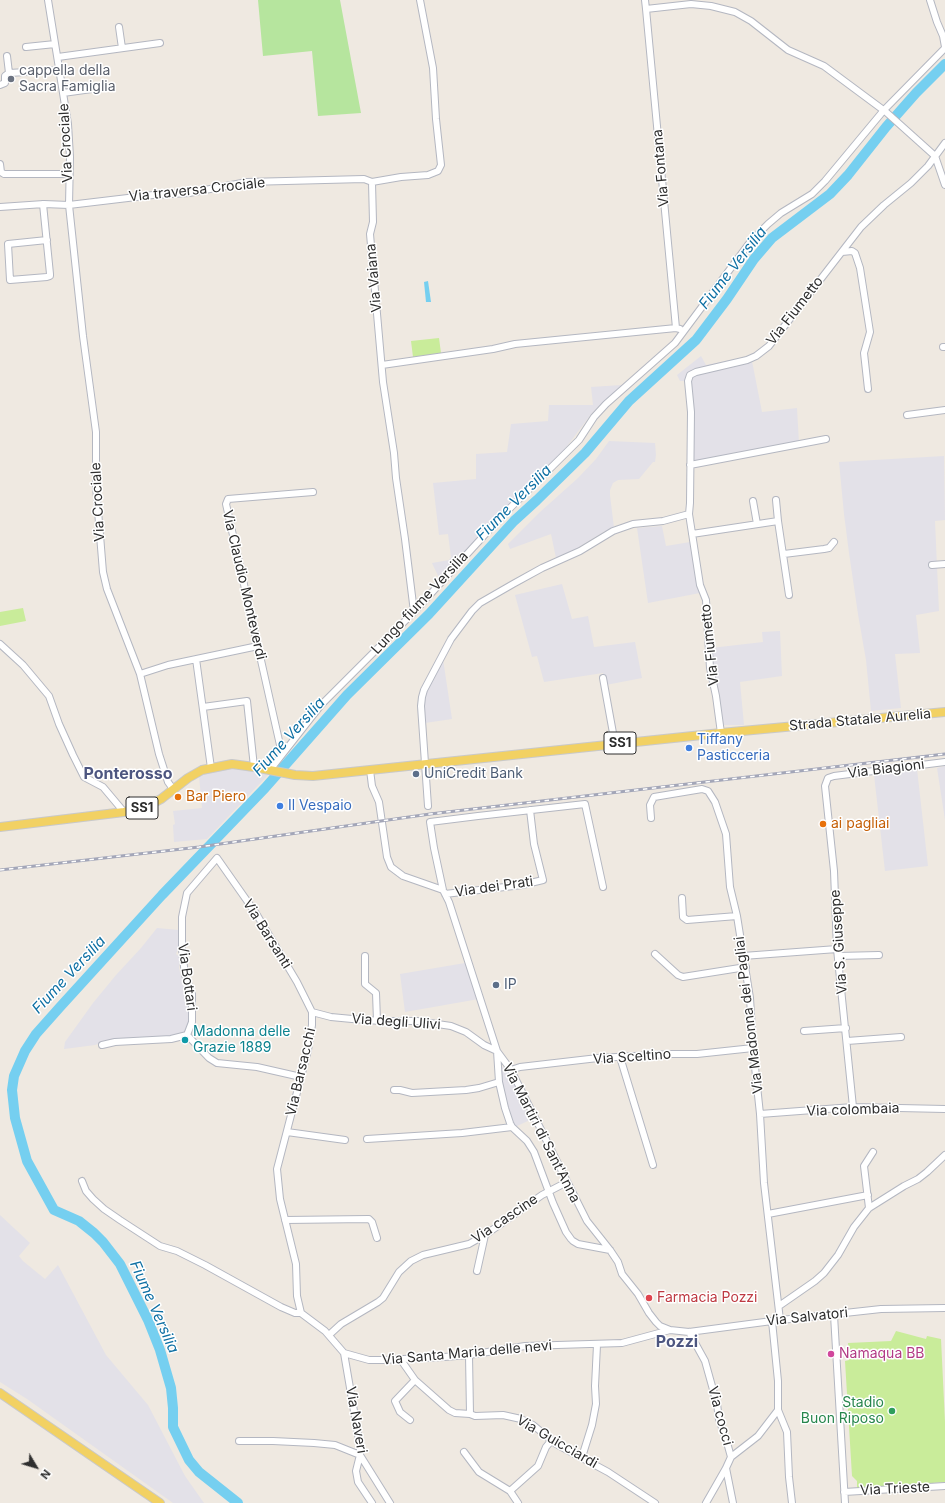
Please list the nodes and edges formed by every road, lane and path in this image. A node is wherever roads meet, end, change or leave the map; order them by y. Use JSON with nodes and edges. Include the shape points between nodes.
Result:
{"nodes":[{"id":1,"x":48,"y":0,"type":"edge"},
{"id":2,"x":420,"y":0,"type":"edge"},
{"id":3,"x":645,"y":0,"type":"edge"},
{"id":4,"x":930,"y":0,"type":"edge"},
{"id":5,"x":646,"y":9,"type":"junction"},
{"id":6,"x":119,"y":27,"type":"dead end"},
{"id":7,"x":160,"y":43,"type":"dead end"},
{"id":8,"x":55,"y":44,"type":"junction"},
{"id":9,"x":26,"y":47,"type":"dead end"},
{"id":10,"x":122,"y":48,"type":"junction"},
{"id":11,"x":945,"y":48,"type":"edge"},
{"id":12,"x":7,"y":56,"type":"dead end"},
{"id":13,"x":58,"y":57,"type":"junction"},
{"id":14,"x":60,"y":70,"type":"junction"},
{"id":15,"x":8,"y":73,"type":"junction"},
{"id":16,"x":0,"y":85,"type":"edge"},
{"id":17,"x":99,"y":88,"type":"dead end"},
{"id":18,"x":63,"y":93,"type":"junction"},
{"id":19,"x":885,"y":111,"type":"junction"},
{"id":20,"x":945,"y":144,"type":"edge"},
{"id":21,"x":935,"y":156,"type":"junction"},
{"id":22,"x":0,"y":164,"type":"edge"},
{"id":23,"x":69,"y":174,"type":"junction"},
{"id":24,"x":372,"y":182,"type":"junction"},
{"id":25,"x":945,"y":185,"type":"edge"},
{"id":26,"x":43,"y":204,"type":"junction"},
{"id":27,"x":69,"y":205,"type":"junction"},
{"id":28,"x":0,"y":207,"type":"edge"},
{"id":29,"x":47,"y":240,"type":"junction"},
{"id":30,"x":842,"y":252,"type":"junction"},
{"id":31,"x":676,"y":328,"type":"junction"},
{"id":32,"x":685,"y":332,"type":"junction"},
{"id":33,"x":382,"y":365,"type":"junction"},
{"id":34,"x":868,"y":388,"type":"dead end"},
{"id":35,"x":945,"y":410,"type":"edge"},
{"id":36,"x":907,"y":414,"type":"dead end"},
{"id":37,"x":826,"y":439,"type":"dead end"},
{"id":38,"x":690,"y":465,"type":"junction"},
{"id":39,"x":313,"y":492,"type":"dead end"},
{"id":40,"x":776,"y":500,"type":"dead end"},
{"id":41,"x":753,"y":501,"type":"dead end"},
{"id":42,"x":689,"y":514,"type":"junction"},
{"id":43,"x":778,"y":521,"type":"junction"},
{"id":44,"x":757,"y":524,"type":"junction"},
{"id":45,"x":692,"y":534,"type":"junction"},
{"id":46,"x":834,"y":542,"type":"dead end"},
{"id":47,"x":784,"y":554,"type":"junction"},
{"id":48,"x":945,"y":564,"type":"edge"},
{"id":49,"x":932,"y":565,"type":"dead end"},
{"id":50,"x":790,"y":595,"type":"dead end"},
{"id":51,"x":414,"y":612,"type":"junction"},
{"id":52,"x":0,"y":644,"type":"edge"},
{"id":53,"x":258,"y":646,"type":"junction"},
{"id":54,"x":196,"y":659,"type":"junction"},
{"id":55,"x":140,"y":674,"type":"junction"},
{"id":56,"x":603,"y":678,"type":"dead end"},
{"id":57,"x":203,"y":707,"type":"junction"},
{"id":58,"x":945,"y":712,"type":"edge"},
{"id":59,"x":721,"y":732,"type":"junction"},
{"id":60,"x":615,"y":744,"type":"junction"},
{"id":61,"x":282,"y":754,"type":"junction"},
{"id":62,"x":945,"y":762,"type":"edge"},
{"id":63,"x":425,"y":765,"type":"junction"},
{"id":64,"x":254,"y":767,"type":"junction"},
{"id":65,"x":211,"y":768,"type":"junction"},
{"id":66,"x":272,"y":770,"type":"junction"},
{"id":67,"x":370,"y":770,"type":"junction"},
{"id":68,"x":828,"y":778,"type":"joint"},
{"id":69,"x":173,"y":789,"type":"junction"},
{"id":70,"x":428,"y":806,"type":"dead end"},
{"id":71,"x":530,"y":810,"type":"junction"},
{"id":72,"x":124,"y":812,"type":"junction"},
{"id":73,"x":650,"y":818,"type":"dead end"},
{"id":74,"x":0,"y":827,"type":"edge"},
{"id":75,"x":217,"y":858,"type":"joint"},
{"id":76,"x":604,"y":887,"type":"dead end"},
{"id":77,"x":444,"y":892,"type":"junction"},
{"id":78,"x":682,"y":898,"type":"dead end"},
{"id":79,"x":737,"y":916,"type":"junction"},
{"id":80,"x":837,"y":949,"type":"junction"},
{"id":81,"x":655,"y":954,"type":"dead end"},
{"id":82,"x":879,"y":955,"type":"dead end"},
{"id":83,"x":365,"y":956,"type":"dead end"},
{"id":84,"x":744,"y":956,"type":"junction"},
{"id":85,"x":838,"y":956,"type":"junction"},
{"id":86,"x":746,"y":967,"type":"junction"},
{"id":87,"x":312,"y":1012,"type":"junction"},
{"id":88,"x":377,"y":1021,"type":"junction"},
{"id":89,"x":846,"y":1028,"type":"junction"},
{"id":90,"x":804,"y":1030,"type":"dead end"},
{"id":91,"x":187,"y":1035,"type":"junction"},
{"id":92,"x":901,"y":1038,"type":"dead end"},
{"id":93,"x":847,"y":1041,"type":"junction"},
{"id":94,"x":102,"y":1045,"type":"dead end"},
{"id":95,"x":753,"y":1048,"type":"junction"},
{"id":96,"x":498,"y":1050,"type":"junction"},
{"id":97,"x":620,"y":1057,"type":"junction"},
{"id":98,"x":511,"y":1070,"type":"junction"},
{"id":99,"x":301,"y":1077,"type":"junction"},
{"id":100,"x":498,"y":1082,"type":"junction"},
{"id":101,"x":394,"y":1090,"type":"dead end"},
{"id":102,"x":854,"y":1107,"type":"junction"},
{"id":103,"x":945,"y":1109,"type":"edge"},
{"id":104,"x":760,"y":1114,"type":"junction"},
{"id":105,"x":512,"y":1127,"type":"junction"},
{"id":106,"x":287,"y":1132,"type":"junction"},
{"id":107,"x":367,"y":1139,"type":"dead end"},
{"id":108,"x":345,"y":1140,"type":"dead end"},
{"id":109,"x":873,"y":1152,"type":"dead end"},
{"id":110,"x":945,"y":1155,"type":"edge"},
{"id":111,"x":653,"y":1165,"type":"dead end"},
{"id":112,"x":82,"y":1181,"type":"dead end"},
{"id":113,"x":567,"y":1182,"type":"junction"},
{"id":114,"x":549,"y":1191,"type":"junction"},
{"id":115,"x":868,"y":1195,"type":"junction"},
{"id":116,"x":869,"y":1208,"type":"junction"},
{"id":117,"x":768,"y":1214,"type":"junction"},
{"id":118,"x":285,"y":1220,"type":"junction"},
{"id":119,"x":484,"y":1235,"type":"junction"},
{"id":120,"x":377,"y":1238,"type":"dead end"},
{"id":121,"x":610,"y":1250,"type":"junction"},
{"id":122,"x":477,"y":1271,"type":"dead end"},
{"id":123,"x":779,"y":1306,"type":"junction"},
{"id":124,"x":945,"y":1308,"type":"edge"},
{"id":125,"x":301,"y":1313,"type":"junction"},
{"id":126,"x":834,"y":1314,"type":"junction"},
{"id":127,"x":780,"y":1320,"type":"junction"},
{"id":128,"x":772,"y":1321,"type":"junction"},
{"id":129,"x":670,"y":1330,"type":"junction"},
{"id":130,"x":689,"y":1332,"type":"junction"},
{"id":131,"x":329,"y":1335,"type":"junction"},
{"id":132,"x":597,"y":1345,"type":"junction"},
{"id":133,"x":344,"y":1353,"type":"junction"},
{"id":134,"x":469,"y":1355,"type":"junction"},
{"id":135,"x":401,"y":1360,"type":"junction"},
{"id":136,"x":415,"y":1380,"type":"junction"},
{"id":137,"x":0,"y":1393,"type":"edge"},
{"id":138,"x":778,"y":1410,"type":"junction"},
{"id":139,"x":470,"y":1414,"type":"junction"},
{"id":140,"x":410,"y":1420,"type":"dead end"},
{"id":141,"x":239,"y":1441,"type":"dead end"},
{"id":142,"x":551,"y":1441,"type":"junction"},
{"id":143,"x":464,"y":1452,"type":"dead end"},
{"id":144,"x":360,"y":1455,"type":"junction"},
{"id":145,"x":582,"y":1457,"type":"junction"},
{"id":146,"x":731,"y":1457,"type":"junction"},
{"id":147,"x":726,"y":1468,"type":"junction"},
{"id":148,"x":945,"y":1486,"type":"edge"},
{"id":149,"x":510,"y":1491,"type":"junction"},
{"id":150,"x":844,"y":1492,"type":"junction"},
{"id":151,"x":160,"y":1503,"type":"edge"},
{"id":152,"x":372,"y":1503,"type":"edge"},
{"id":153,"x":390,"y":1503,"type":"edge"},
{"id":154,"x":518,"y":1503,"type":"edge"},
{"id":155,"x":655,"y":1503,"type":"edge"},
{"id":156,"x":706,"y":1503,"type":"edge"},
{"id":157,"x":733,"y":1503,"type":"edge"},
{"id":158,"x":792,"y":1503,"type":"edge"},
{"id":159,"x":845,"y":1503,"type":"edge"}],
"edges":[{"from":1,"to":8,"type":"street","name":"Via Crociale"},
{"from":2,"to":24,"type":"street","via":[[433,68],[441,165],[438,171],[428,175]]},
{"from":3,"to":5,"type":"street"},
{"from":4,"to":11,"type":"street"},
{"from":5,"to":19,"type":"street","via":[[691,4],[735,12],[751,21],[788,50],[824,66]]},
{"from":5,"to":31,"type":"street","name":"Via Fontana"},
{"from":6,"to":10,"type":"street"},
{"from":7,"to":10,"type":"street"},
{"from":8,"to":9,"type":"street"},
{"from":8,"to":13,"type":"street","name":"Via Crociale"},
{"from":10,"to":13,"type":"street"},
{"from":11,"to":19,"type":"street"},
{"from":12,"to":15,"type":"street"},
{"from":13,"to":14,"type":"street","name":"Via Crociale"},
{"from":14,"to":15,"type":"street"},
{"from":14,"to":18,"type":"street","name":"Via Crociale"},
{"from":15,"to":16,"type":"street","via":[[5,76],[5,83]]},
{"from":17,"to":18,"type":"street"},
{"from":18,"to":23,"type":"street","name":"Via Crociale","via":[[68,124]]},
{"from":19,"to":21,"type":"street"},
{"from":19,"to":32,"type":"street","name":"Lungo fiume Versilia","via":[[812,194],[782,213],[751,241]]},
{"from":20,"to":21,"type":"street","name":"Via Fiumetto"},
{"from":21,"to":25,"type":"street"},
{"from":21,"to":30,"type":"street","name":"Via Fiumetto","via":[[912,183],[861,227]]},
{"from":22,"to":23,"type":"street","via":[[1,172],[4,174]]},
{"from":23,"to":27,"type":"street","name":"Via Crociale"},
{"from":24,"to":27,"type":"street","name":"Via traversa Crociale","via":[[364,179],[248,182],[189,193]]},
{"from":24,"to":33,"type":"street","name":"Via Vaiana","via":[[371,254]]},
{"from":26,"to":27,"type":"street"},
{"from":26,"to":28,"type":"street"},
{"from":26,"to":29,"type":"street"},
{"from":27,"to":55,"type":"street","name":"Via Crociale","via":[[96,432],[96,486],[103,572],[107,589]]},
{"from":29,"to":29,"type":"street","via":[[49,276],[10,280],[8,244]]},
{"from":30,"to":34,"type":"street","via":[[855,253],[860,268],[870,332],[864,353]]},
{"from":30,"to":38,"type":"street","name":"Via Fiumetto","via":[[769,346],[747,360],[690,375]]},
{"from":31,"to":32,"type":"street"},
{"from":31,"to":33,"type":"street","via":[[515,344]]},
{"from":32,"to":51,"type":"street","name":"Lungo fiume Versilia","via":[[606,404],[579,440],[501,517]]},
{"from":33,"to":51,"type":"street","name":"Via Vaiana"},
{"from":35,"to":36,"type":"street"},
{"from":37,"to":38,"type":"street"},
{"from":38,"to":42,"type":"street","name":"Via Fiumetto"},
{"from":39,"to":53,"type":"street","name":"Via Claudio Monteverdi","via":[[228,500],[226,504]]},
{"from":40,"to":43,"type":"street"},
{"from":41,"to":44,"type":"street"},
{"from":42,"to":45,"type":"street","name":"Via Fiumetto"},
{"from":42,"to":63,"type":"street","via":[[663,521],[633,524],[613,531],[480,603],[451,639],[424,690],[421,706]]},
{"from":43,"to":44,"type":"street"},
{"from":43,"to":47,"type":"street"},
{"from":44,"to":45,"type":"street"},
{"from":45,"to":59,"type":"street","name":"Via Fiumetto","via":[[700,585],[706,600],[710,668]]},
{"from":46,"to":47,"type":"street","via":[[829,548]]},
{"from":47,"to":50,"type":"street"},
{"from":48,"to":49,"type":"street"},
{"from":51,"to":61,"type":"street","name":"Lungo fiume Versilia","via":[[321,705]]},
{"from":52,"to":72,"type":"street","via":[[23,665],[49,696],[84,777],[103,786]]},
{"from":53,"to":54,"type":"street"},
{"from":53,"to":61,"type":"street","name":"Via Claudio Monteverdi"},
{"from":54,"to":55,"type":"street"},
{"from":54,"to":57,"type":"street"},
{"from":55,"to":69,"type":"street","name":"Via Crociale","via":[[159,754],[168,782]]},
{"from":56,"to":60,"type":"street"},
{"from":57,"to":64,"type":"street","via":[[247,701]]},
{"from":57,"to":65,"type":"street"},
{"from":58,"to":59,"type":"main road","name":"Strada Statale Aurelia","number":"SS1"},
{"from":59,"to":60,"type":"main road","name":"Strada Statale Aurelia","number":"SS1"},
{"from":60,"to":63,"type":"main road","name":"Strada Statale Aurelia","number":"SS1"},
{"from":61,"to":66,"type":"street","name":"Lungo fiume Versilia"},
{"from":62,"to":68,"type":"street","name":"Via Biagioni"},
{"from":63,"to":67,"type":"main road","name":"Strada Statale Aurelia","number":"SS1"},
{"from":63,"to":70,"type":"street"},
{"from":64,"to":65,"type":"main road","name":"Strada Statale Aurelia","number":"SS1","via":[[232,764]]},
{"from":64,"to":66,"type":"main road","name":"Strada Statale Aurelia","number":"SS1"},
{"from":65,"to":69,"type":"main road","name":"Strada Statale Aurelia","number":"SS1","via":[[202,770]]},
{"from":66,"to":67,"type":"main road","name":"Strada Statale Aurelia","number":"SS1","via":[[312,776]]},
{"from":67,"to":77,"type":"street","via":[[372,786],[379,802],[387,857],[391,867],[403,876]]},
{"from":68,"to":80,"type":"street","name":"Via S. Giuseppe","via":[[825,792],[834,871]]},
{"from":69,"to":72,"type":"main road","name":"Strada Statale Aurelia","number":"SS1","via":[[150,805]]},
{"from":71,"to":76,"type":"street","via":[[585,804]]},
{"from":71,"to":77,"type":"street","name":"Via dei Prati","via":[[534,844],[543,880],[522,885]]},
{"from":71,"to":77,"type":"street","name":"Via Martiri di Sant'Anna","via":[[430,822]]},
{"from":72,"to":74,"type":"main road","name":"Strada Statale Aurelia","number":"SS1"},
{"from":73,"to":79,"type":"street","name":"Via Madonna dei Pagliai","via":[[650,804],[654,797],[702,789],[708,791],[715,802],[726,834],[730,887]]},
{"from":75,"to":87,"type":"street","name":"Via Barsanti","via":[[257,915]]},
{"from":75,"to":91,"type":"street","name":"Via Bottari","via":[[187,893],[182,917],[185,975],[192,994],[192,1022]]},
{"from":77,"to":96,"type":"street","name":"Via Martiri di Sant'Anna"},
{"from":78,"to":79,"type":"street","via":[[683,917],[687,920]]},
{"from":79,"to":84,"type":"street","name":"Via Madonna dei Pagliai"},
{"from":80,"to":84,"type":"street"},
{"from":80,"to":85,"type":"street","name":"Via S. Giuseppe"},
{"from":81,"to":86,"type":"street","via":[[683,978]]},
{"from":82,"to":85,"type":"street"},
{"from":83,"to":88,"type":"street","via":[[366,984],[376,994]]},
{"from":84,"to":86,"type":"street","name":"Via Madonna dei Pagliai"},
{"from":85,"to":89,"type":"street","name":"Via S. Giuseppe"},
{"from":86,"to":95,"type":"street","name":"Via Madonna dei Pagliai"},
{"from":87,"to":88,"type":"street","name":"Via degli Ulivi","via":[[330,1017]]},
{"from":87,"to":99,"type":"street","name":"Via Barsacchi","via":[[308,1050]]},
{"from":88,"to":96,"type":"street","name":"Via degli Ulivi","via":[[418,1021],[451,1026]]},
{"from":89,"to":90,"type":"street"},
{"from":89,"to":93,"type":"street","name":"Via S. Giuseppe"},
{"from":91,"to":94,"type":"street","via":[[171,1039]]},
{"from":91,"to":99,"type":"street","via":[[217,1063],[257,1067]]},
{"from":92,"to":93,"type":"street"},
{"from":93,"to":102,"type":"street","name":"Via S. Giuseppe"},
{"from":95,"to":97,"type":"street","name":"Via Sceltino","via":[[703,1054]]},
{"from":95,"to":104,"type":"street","name":"Via Madonna dei Pagliai"},
{"from":96,"to":98,"type":"street","name":"Via Martiri di Sant'Anna"},
{"from":96,"to":100,"type":"street"},
{"from":97,"to":98,"type":"street","name":"Via Sceltino"},
{"from":97,"to":111,"type":"street"},
{"from":98,"to":113,"type":"street","name":"Via Martiri di Sant'Anna"},
{"from":99,"to":106,"type":"street","name":"Via Barsacchi"},
{"from":100,"to":101,"type":"street","via":[[466,1090],[412,1093]]},
{"from":100,"to":105,"type":"street"},
{"from":102,"to":103,"type":"street","name":"Via colombaia"},
{"from":102,"to":104,"type":"street","name":"Via colombaia"},
{"from":104,"to":117,"type":"street","name":"Via Madonna dei Pagliai"},
{"from":105,"to":107,"type":"street"},
{"from":105,"to":114,"type":"street","via":[[527,1141],[534,1152]]},
{"from":106,"to":108,"type":"street","name":"Via Barsacchi"},
{"from":106,"to":118,"type":"street","name":"Via Barsacchi","via":[[277,1169]]},
{"from":109,"to":115,"type":"street","via":[[864,1166]]},
{"from":110,"to":116,"type":"street","via":[[918,1179]]},
{"from":112,"to":125,"type":"street","via":[[86,1191],[104,1210],[160,1246],[177,1251],[205,1265],[295,1314]]},
{"from":113,"to":114,"type":"street","name":"Via cascine"},
{"from":113,"to":121,"type":"street","name":"Via Martiri di Sant'Anna","via":[[587,1221]]},
{"from":114,"to":119,"type":"street","name":"Via cascine"},
{"from":114,"to":121,"type":"street","via":[[566,1232],[572,1240]]},
{"from":115,"to":116,"type":"street"},
{"from":115,"to":117,"type":"street"},
{"from":116,"to":123,"type":"street","via":[[824,1273]]},
{"from":117,"to":123,"type":"street","name":"Via Madonna dei Pagliai"},
{"from":118,"to":120,"type":"street","via":[[369,1219]]},
{"from":118,"to":125,"type":"street","name":"Via Barsacchi","via":[[296,1264],[297,1296]]},
{"from":119,"to":122,"type":"street"},
{"from":119,"to":131,"type":"street","name":"Via cascine","via":[[460,1246],[423,1255],[411,1261],[399,1272],[383,1298],[341,1324]]},
{"from":121,"to":129,"type":"street","name":"Via Martiri di Sant'Anna","via":[[622,1274],[649,1313],[660,1326]]},
{"from":123,"to":127,"type":"street","name":"Via Madonna dei Pagliai"},
{"from":124,"to":126,"type":"street","name":"Via Salvatori","via":[[881,1309]]},
{"from":125,"to":131,"type":"street"},
{"from":126,"to":127,"type":"street","name":"Via Salvatori"},
{"from":126,"to":150,"type":"street"},
{"from":127,"to":128,"type":"street","name":"Via Salvatori"},
{"from":128,"to":130,"type":"street","name":"Via Salvatori"},
{"from":128,"to":138,"type":"street"},
{"from":129,"to":130,"type":"street","name":"Via Salvatori"},
{"from":129,"to":132,"type":"street","name":"Via Santa Maria delle nevi","via":[[622,1343]]},
{"from":130,"to":146,"type":"street","name":"Via cocci","via":[[705,1361]]},
{"from":131,"to":133,"type":"street"},
{"from":132,"to":134,"type":"street","name":"Via Santa Maria delle nevi","via":[[525,1346]]},
{"from":132,"to":145,"type":"street","via":[[596,1404]]},
{"from":133,"to":135,"type":"street","name":"Via Santa Maria delle nevi","via":[[369,1360]]},
{"from":133,"to":144,"type":"street","name":"Via Naveri"},
{"from":134,"to":135,"type":"street","name":"Via Santa Maria delle nevi"},
{"from":134,"to":139,"type":"street"},
{"from":135,"to":136,"type":"street","name":"Via Guicciardi"},
{"from":136,"to":139,"type":"street","name":"Via Guicciardi","via":[[450,1410]]},
{"from":136,"to":140,"type":"street","via":[[395,1401],[400,1412]]},
{"from":137,"to":151,"type":"main road"},
{"from":138,"to":146,"type":"street","via":[[758,1436]]},
{"from":138,"to":158,"type":"street","via":[[787,1432]]},
{"from":139,"to":142,"type":"street","name":"Via Guicciardi","via":[[514,1416],[533,1425]]},
{"from":141,"to":144,"type":"street","via":[[273,1440],[335,1445]]},
{"from":142,"to":145,"type":"street","name":"Via Guicciardi"},
{"from":142,"to":149,"type":"street","via":[[538,1466]]},
{"from":143,"to":149,"type":"street","via":[[478,1472]]},
{"from":144,"to":152,"type":"street","via":[[356,1471],[358,1482]]},
{"from":144,"to":153,"type":"street","name":"Via Naveri"},
{"from":145,"to":155,"type":"street","name":"Via Guicciardi"},
{"from":146,"to":147,"type":"street","name":"Via cocci"},
{"from":147,"to":156,"type":"street","name":"Via cocci"},
{"from":147,"to":157,"type":"street"},
{"from":148,"to":150,"type":"street","name":"Via Trieste"},
{"from":149,"to":154,"type":"street"},
{"from":150,"to":159,"type":"street"}]}
